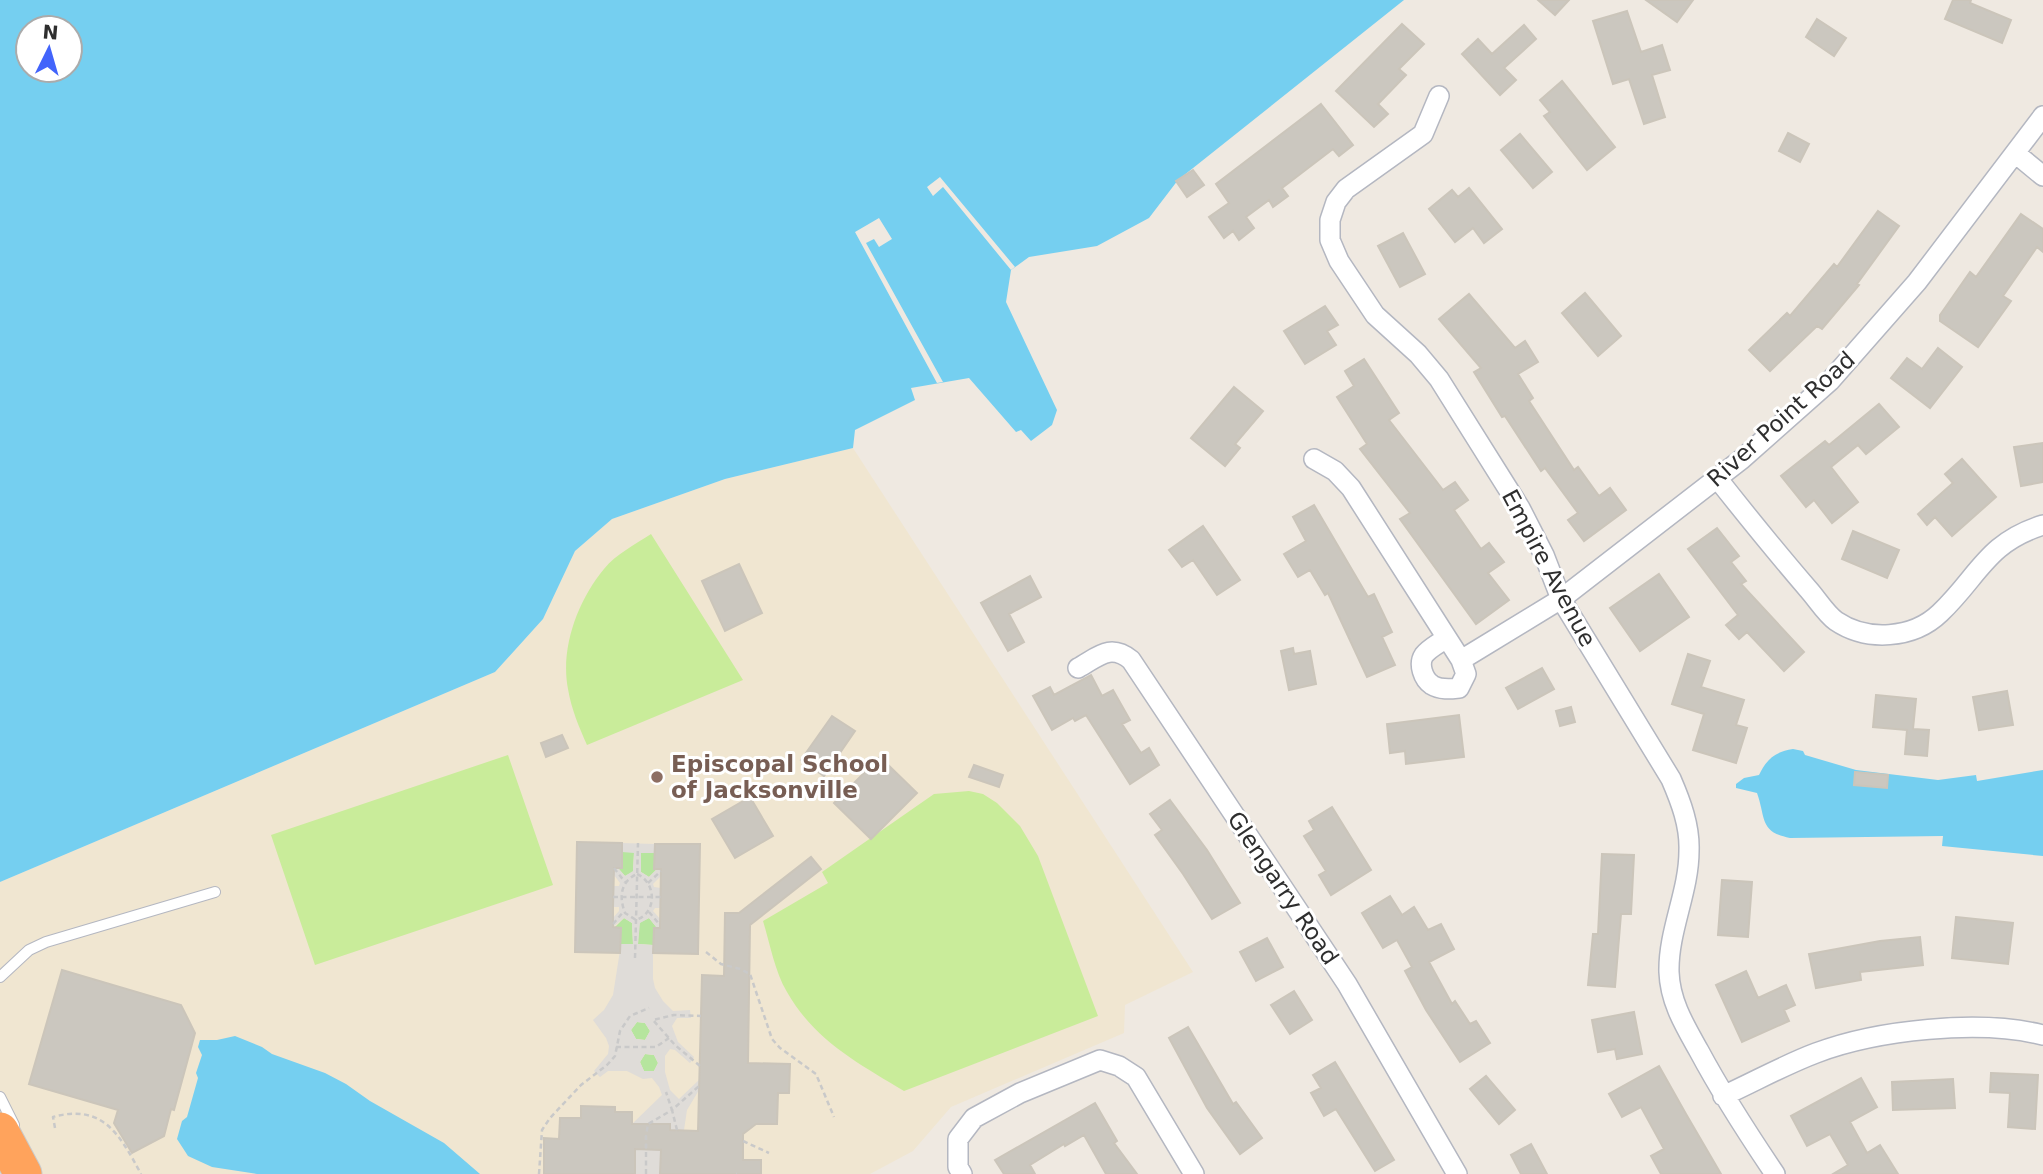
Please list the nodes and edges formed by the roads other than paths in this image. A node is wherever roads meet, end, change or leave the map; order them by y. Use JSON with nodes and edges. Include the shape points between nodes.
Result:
{"nodes":[{"id":1,"x":1439,"y":96,"type":"dead end"},
{"id":2,"x":2043,"y":116,"type":"edge"},
{"id":3,"x":2015,"y":153,"type":"junction"},
{"id":4,"x":2043,"y":176,"type":"edge"},
{"id":5,"x":1314,"y":458,"type":"dead end"},
{"id":6,"x":1717,"y":478,"type":"junction"},
{"id":7,"x":2043,"y":525,"type":"edge"},
{"id":8,"x":1560,"y":598,"type":"junction"},
{"id":9,"x":1446,"y":638,"type":"junction"},
{"id":10,"x":1461,"y":660,"type":"junction"},
{"id":11,"x":1078,"y":668,"type":"dead end"},
{"id":12,"x":215,"y":892,"type":"dead end"},
{"id":13,"x":0,"y":977,"type":"edge"},
{"id":14,"x":2043,"y":1035,"type":"edge"},
{"id":15,"x":1723,"y":1096,"type":"junction"},
{"id":16,"x":0,"y":1097,"type":"edge"},
{"id":17,"x":9,"y":1132,"type":"edge"},
{"id":18,"x":23,"y":1174,"type":"edge"},
{"id":19,"x":962,"y":1174,"type":"edge"},
{"id":20,"x":1194,"y":1174,"type":"edge"},
{"id":21,"x":1457,"y":1174,"type":"edge"},
{"id":22,"x":1775,"y":1174,"type":"edge"}],
"edges":[{"from":1,"to":8,"type":"street","name":"Empire Avenue","via":[[1423,134],[1346,189],[1336,202],[1330,240],[1376,315],[1439,379],[1520,509]]},
{"from":2,"to":3,"type":"street","name":"River Point Road"},
{"from":3,"to":4,"type":"street"},
{"from":3,"to":6,"type":"street","name":"River Point Road","via":[[1892,313],[1830,381]]},
{"from":5,"to":9,"type":"street","via":[[1351,488]]},
{"from":6,"to":7,"type":"street","via":[[1836,621],[1865,633],[1892,636],[1939,615],[2003,544]]},
{"from":6,"to":8,"type":"street","name":"River Point Road"},
{"from":8,"to":10,"type":"street","name":"River Point Road"},
{"from":8,"to":15,"type":"street","name":"Empire Avenue","via":[[1671,779],[1682,805],[1689,851],[1670,948],[1671,992],[1677,1012]]},
{"from":9,"to":10,"type":"street"},
{"from":9,"to":10,"type":"street","via":[[1423,656],[1423,675],[1432,685],[1459,688],[1466,674]]},
{"from":11,"to":21,"type":"street","name":"Glengarry Road","via":[[1111,651],[1131,660],[1347,984]]},
{"from":12,"to":13,"type":"lane","via":[[46,942],[29,950]]},
{"from":14,"to":15,"type":"street","via":[[1947,1029],[1856,1041],[1815,1053]]},
{"from":15,"to":22,"type":"street","name":"Empire Avenue"},
{"from":16,"to":17,"type":"lane"},
{"from":17,"to":18,"type":"highway"},
{"from":19,"to":20,"type":"street","via":[[957,1167],[958,1139],[974,1118],[1100,1060],[1136,1077]]}]}
